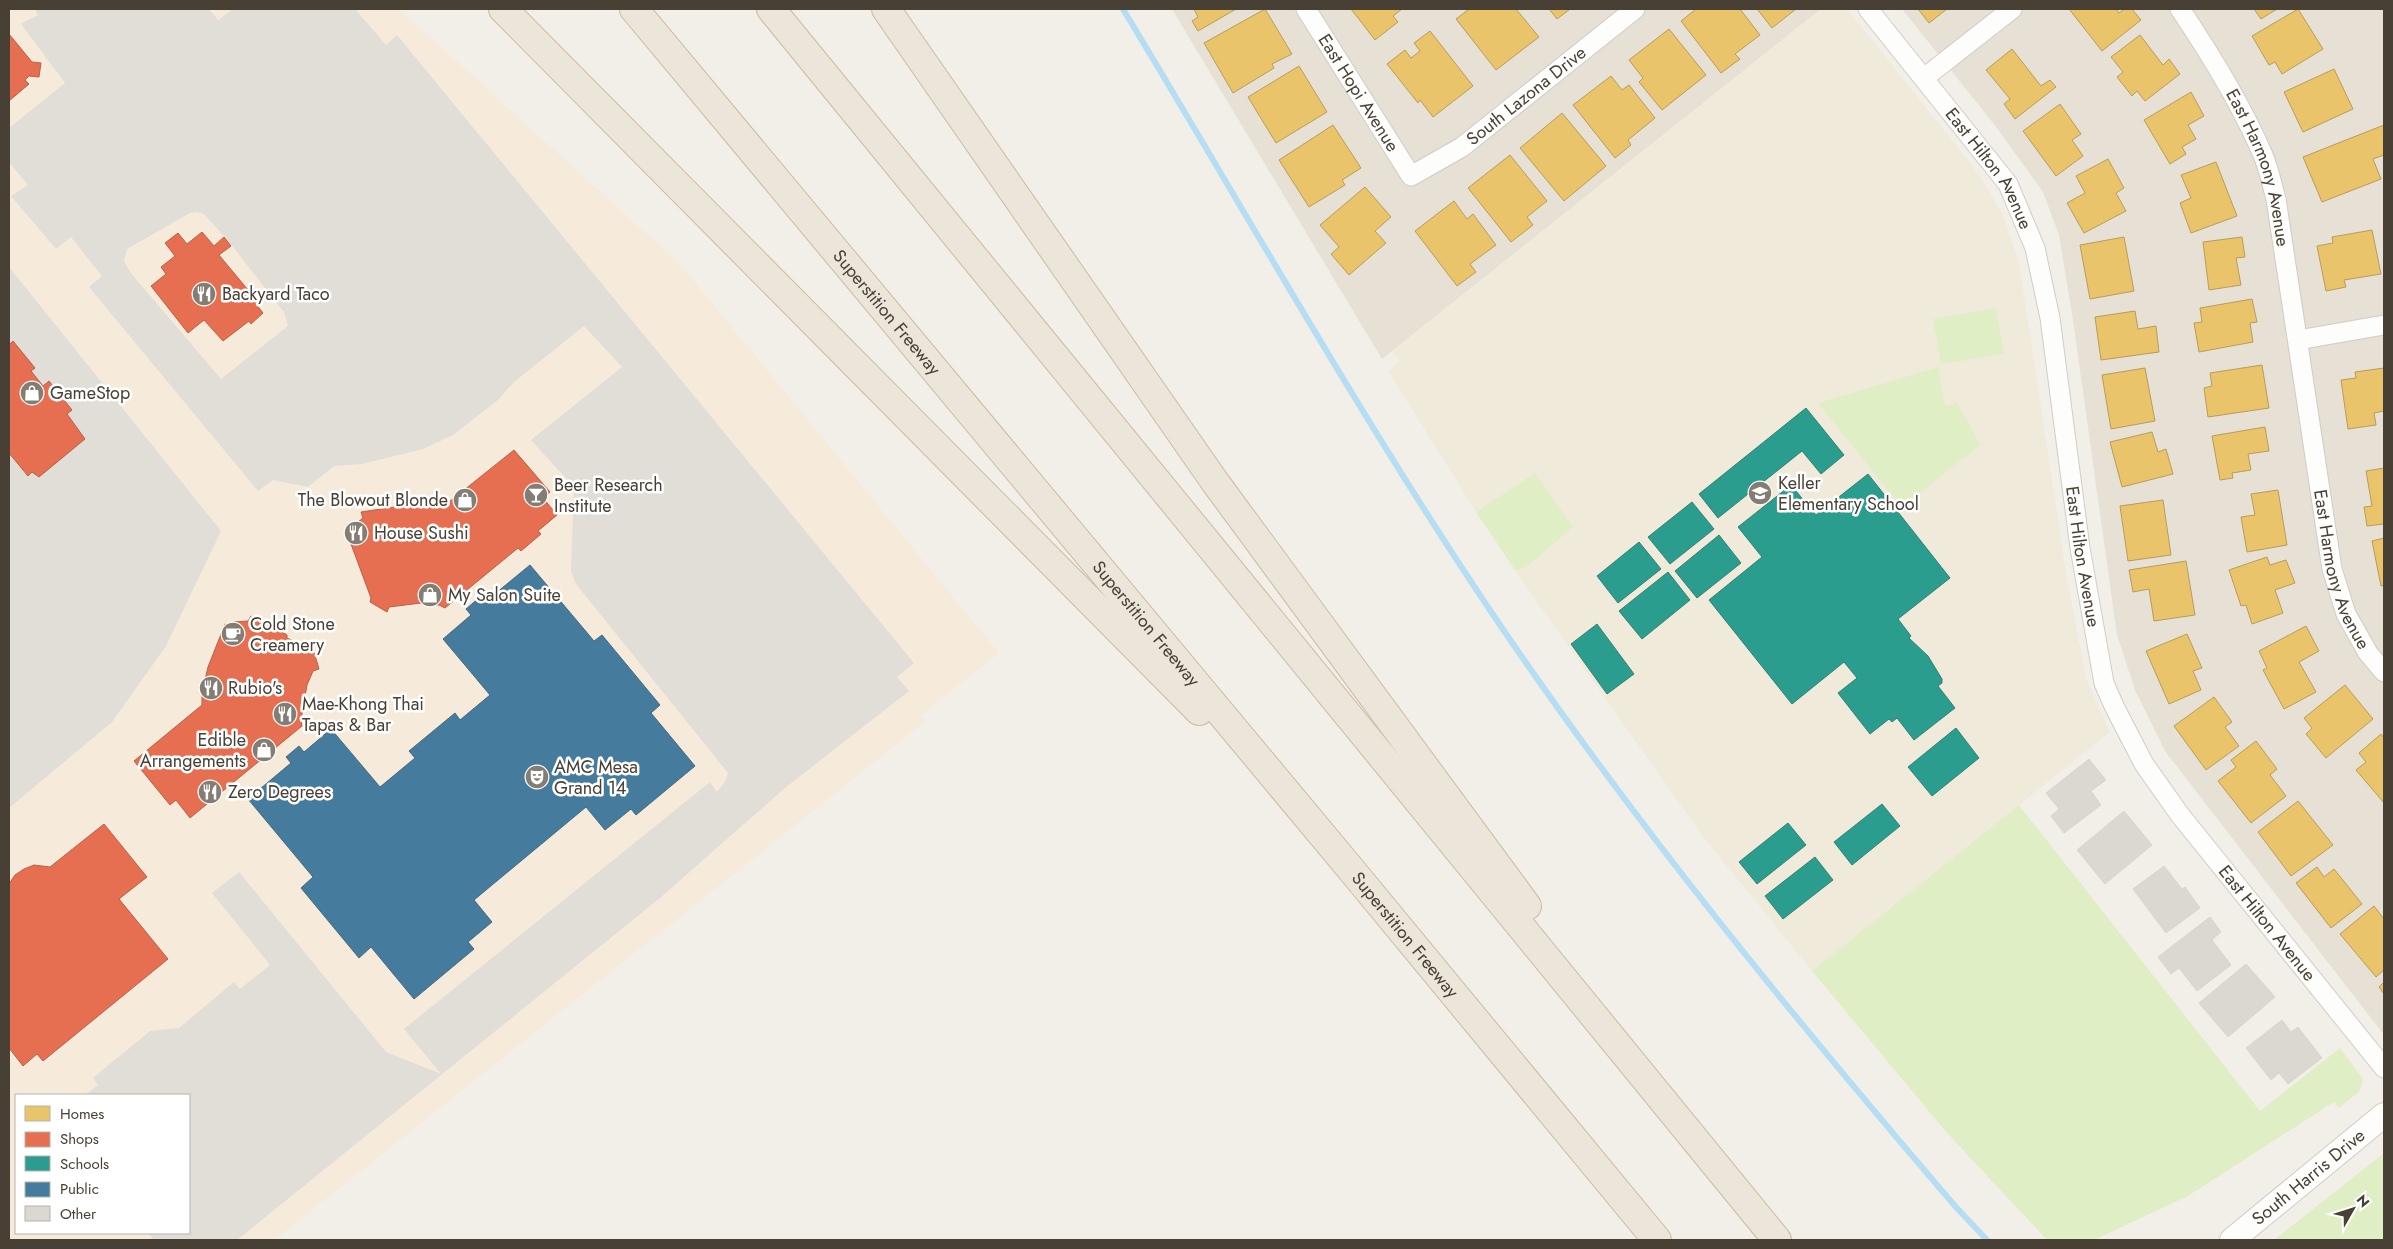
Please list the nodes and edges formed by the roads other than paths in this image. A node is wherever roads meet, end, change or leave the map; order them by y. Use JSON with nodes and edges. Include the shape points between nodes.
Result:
{"nodes":[{"id":1,"x":503,"y":9,"type":"edge"},
{"id":2,"x":634,"y":9,"type":"edge"},
{"id":3,"x":771,"y":9,"type":"edge"},
{"id":4,"x":886,"y":9,"type":"edge"},
{"id":5,"x":1306,"y":9,"type":"edge"},
{"id":6,"x":1636,"y":9,"type":"edge"},
{"id":7,"x":1868,"y":9,"type":"edge"},
{"id":8,"x":2012,"y":9,"type":"edge"},
{"id":9,"x":2180,"y":9,"type":"edge"},
{"id":10,"x":1924,"y":78,"type":"junction"},
{"id":11,"x":1411,"y":176,"type":"joint"},
{"id":12,"x":2384,"y":325,"type":"edge"},
{"id":13,"x":2298,"y":340,"type":"junction"},
{"id":14,"x":2384,"y":672,"type":"edge"},
{"id":15,"x":1337,"y":852,"type":"junction"},
{"id":16,"x":2384,"y":1068,"type":"edge"},
{"id":17,"x":2384,"y":1115,"type":"edge"},
{"id":18,"x":1732,"y":1186,"type":"junction"},
{"id":19,"x":1657,"y":1240,"type":"edge"},
{"id":20,"x":1777,"y":1240,"type":"edge"},
{"id":21,"x":2232,"y":1240,"type":"edge"}],
"edges":[{"from":1,"to":15,"type":"highway"},
{"from":2,"to":15,"type":"highway","name":"Superstition Freeway"},
{"from":3,"to":18,"type":"highway"},
{"from":4,"to":18,"type":"highway","via":[[1215,482]]},
{"from":5,"to":11,"type":"street","name":"East Hopi Avenue"},
{"from":6,"to":11,"type":"street","name":"South Lazona Drive","via":[[1462,147]]},
{"from":7,"to":10,"type":"street","name":"East Hilton Avenue"},
{"from":8,"to":10,"type":"street"},
{"from":9,"to":13,"type":"street","name":"East Harmony Avenue","via":[[2206,47],[2264,156],[2276,199]]},
{"from":10,"to":16,"type":"street","name":"East Hilton Avenue","via":[[2008,184],[2035,248],[2050,318],[2080,548],[2104,683],[2114,706],[2144,764],[2180,815]]},
{"from":12,"to":13,"type":"street"},
{"from":13,"to":14,"type":"street","name":"East Harmony Avenue","via":[[2332,569],[2346,614],[2368,653]]},
{"from":15,"to":19,"type":"highway","name":"Superstition Freeway"},
{"from":17,"to":21,"type":"street","name":"South Harris Drive"},
{"from":18,"to":20,"type":"highway"}]}
